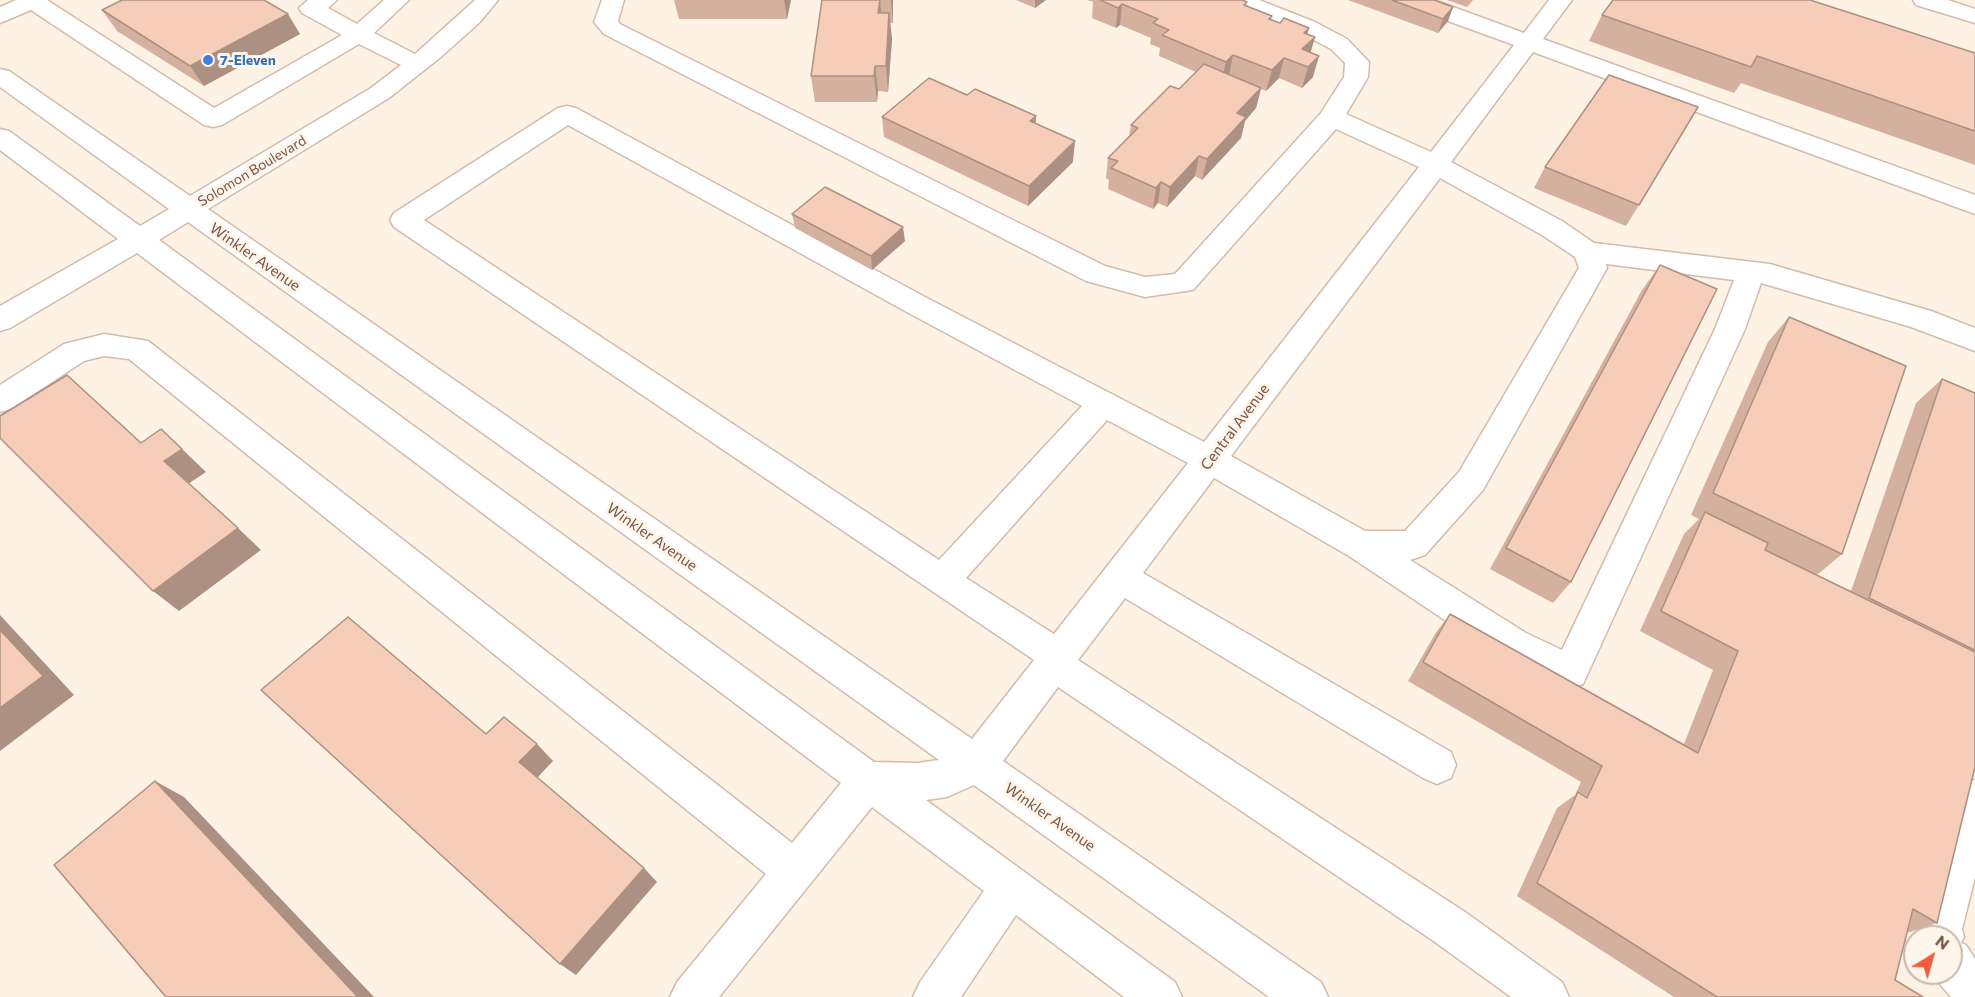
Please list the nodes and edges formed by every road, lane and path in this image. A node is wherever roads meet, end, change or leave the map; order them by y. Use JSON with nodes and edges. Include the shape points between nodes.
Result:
{"nodes":[{"id":1,"x":398,"y":0,"type":"edge"},
{"id":2,"x":487,"y":0,"type":"edge"},
{"id":3,"x":613,"y":0,"type":"edge"},
{"id":4,"x":1238,"y":0,"type":"edge"},
{"id":5,"x":1412,"y":0,"type":"edge"},
{"id":6,"x":1561,"y":0,"type":"edge"},
{"id":7,"x":1924,"y":0,"type":"edge"},
{"id":8,"x":32,"y":1,"type":"edge"},
{"id":9,"x":311,"y":3,"type":"edge"},
{"id":10,"x":0,"y":16,"type":"edge"},
{"id":11,"x":1975,"y":16,"type":"edge"},
{"id":12,"x":357,"y":35,"type":"junction"},
{"id":13,"x":1528,"y":42,"type":"junction"},
{"id":14,"x":418,"y":63,"type":"junction"},
{"id":15,"x":0,"y":76,"type":"edge"},
{"id":16,"x":1331,"y":118,"type":"junction"},
{"id":17,"x":0,"y":137,"type":"edge"},
{"id":18,"x":1435,"y":164,"type":"junction"},
{"id":19,"x":1975,"y":205,"type":"edge"},
{"id":20,"x":189,"y":210,"type":"junction"},
{"id":21,"x":138,"y":240,"type":"junction"},
{"id":22,"x":1587,"y":252,"type":"junction"},
{"id":23,"x":1751,"y":272,"type":"junction"},
{"id":24,"x":0,"y":320,"type":"edge"},
{"id":25,"x":1975,"y":340,"type":"edge"},
{"id":26,"x":0,"y":400,"type":"edge"},
{"id":27,"x":1103,"y":404,"type":"junction"},
{"id":28,"x":1210,"y":460,"type":"junction"},
{"id":29,"x":1360,"y":546,"type":"junction"},
{"id":30,"x":1120,"y":577,"type":"junction"},
{"id":31,"x":942,"y":581,"type":"junction"},
{"id":32,"x":1056,"y":661,"type":"junction"},
{"id":33,"x":976,"y":765,"type":"junction"},
{"id":34,"x":1437,"y":765,"type":"dead end"},
{"id":35,"x":868,"y":781,"type":"junction"},
{"id":36,"x":1975,"y":799,"type":"edge"},
{"id":37,"x":795,"y":871,"type":"junction"},
{"id":38,"x":1011,"y":886,"type":"junction"},
{"id":39,"x":1942,"y":925,"type":"edge"},
{"id":40,"x":1963,"y":978,"type":"edge"},
{"id":41,"x":1975,"y":991,"type":"edge"},
{"id":42,"x":692,"y":997,"type":"edge"},
{"id":43,"x":935,"y":997,"type":"edge"},
{"id":44,"x":1160,"y":997,"type":"edge"},
{"id":45,"x":1306,"y":997,"type":"edge"},
{"id":46,"x":1547,"y":997,"type":"edge"}],
"edges":[{"from":1,"to":12,"type":"street"},
{"from":2,"to":14,"type":"street","name":"Solomon Boulevard"},
{"from":3,"to":16,"type":"street","via":[[606,22],[612,29],[1096,274],[1145,287],[1183,283]]},
{"from":4,"to":16,"type":"street","via":[[1307,27],[1339,44],[1357,62],[1356,77]]},
{"from":5,"to":13,"type":"street","via":[[1478,15]]},
{"from":6,"to":13,"type":"street","name":"Central Avenue"},
{"from":7,"to":11,"type":"street"},
{"from":8,"to":10,"type":"street"},
{"from":8,"to":12,"type":"street","via":[[213,119]]},
{"from":9,"to":12,"type":"street"},
{"from":12,"to":14,"type":"street"},
{"from":13,"to":18,"type":"street","name":"Central Avenue"},
{"from":13,"to":19,"type":"street"},
{"from":14,"to":20,"type":"street","name":"Solomon Boulevard","via":[[380,93]]},
{"from":15,"to":20,"type":"street","name":"Winkler Avenue"},
{"from":16,"to":18,"type":"street"},
{"from":17,"to":21,"type":"street"},
{"from":18,"to":22,"type":"street","via":[[1552,228]]},
{"from":18,"to":28,"type":"street","name":"Central Avenue"},
{"from":20,"to":21,"type":"street","name":"Solomon Boulevard"},
{"from":20,"to":33,"type":"street","name":"Winkler Avenue"},
{"from":21,"to":24,"type":"street","name":"Solomon Boulevard"},
{"from":21,"to":35,"type":"street"},
{"from":22,"to":23,"type":"street"},
{"from":22,"to":29,"type":"street","via":[[1593,268],[1471,481],[1413,545]]},
{"from":23,"to":25,"type":"street","via":[[1770,274],[1921,319]]},
{"from":23,"to":29,"type":"street","via":[[1730,329],[1570,672],[1513,645]]},
{"from":26,"to":37,"type":"street","via":[[75,352],[104,345],[137,349]]},
{"from":27,"to":28,"type":"street"},
{"from":27,"to":31,"type":"street"},
{"from":27,"to":31,"type":"street","via":[[567,114],[404,220]]},
{"from":28,"to":29,"type":"street"},
{"from":28,"to":30,"type":"street","name":"Central Avenue"},
{"from":30,"to":32,"type":"street","name":"Central Avenue"},
{"from":30,"to":34,"type":"street"},
{"from":31,"to":32,"type":"street"},
{"from":32,"to":33,"type":"street","name":"Central Avenue"},
{"from":32,"to":46,"type":"street"},
{"from":33,"to":35,"type":"street","name":"Central Avenue","via":[[947,778]]},
{"from":33,"to":45,"type":"street","name":"Winkler Avenue"},
{"from":35,"to":37,"type":"street"},
{"from":35,"to":38,"type":"street"},
{"from":36,"to":39,"type":"street"},
{"from":37,"to":42,"type":"street"},
{"from":38,"to":43,"type":"street"},
{"from":38,"to":44,"type":"street"},
{"from":40,"to":41,"type":"street"}]}
